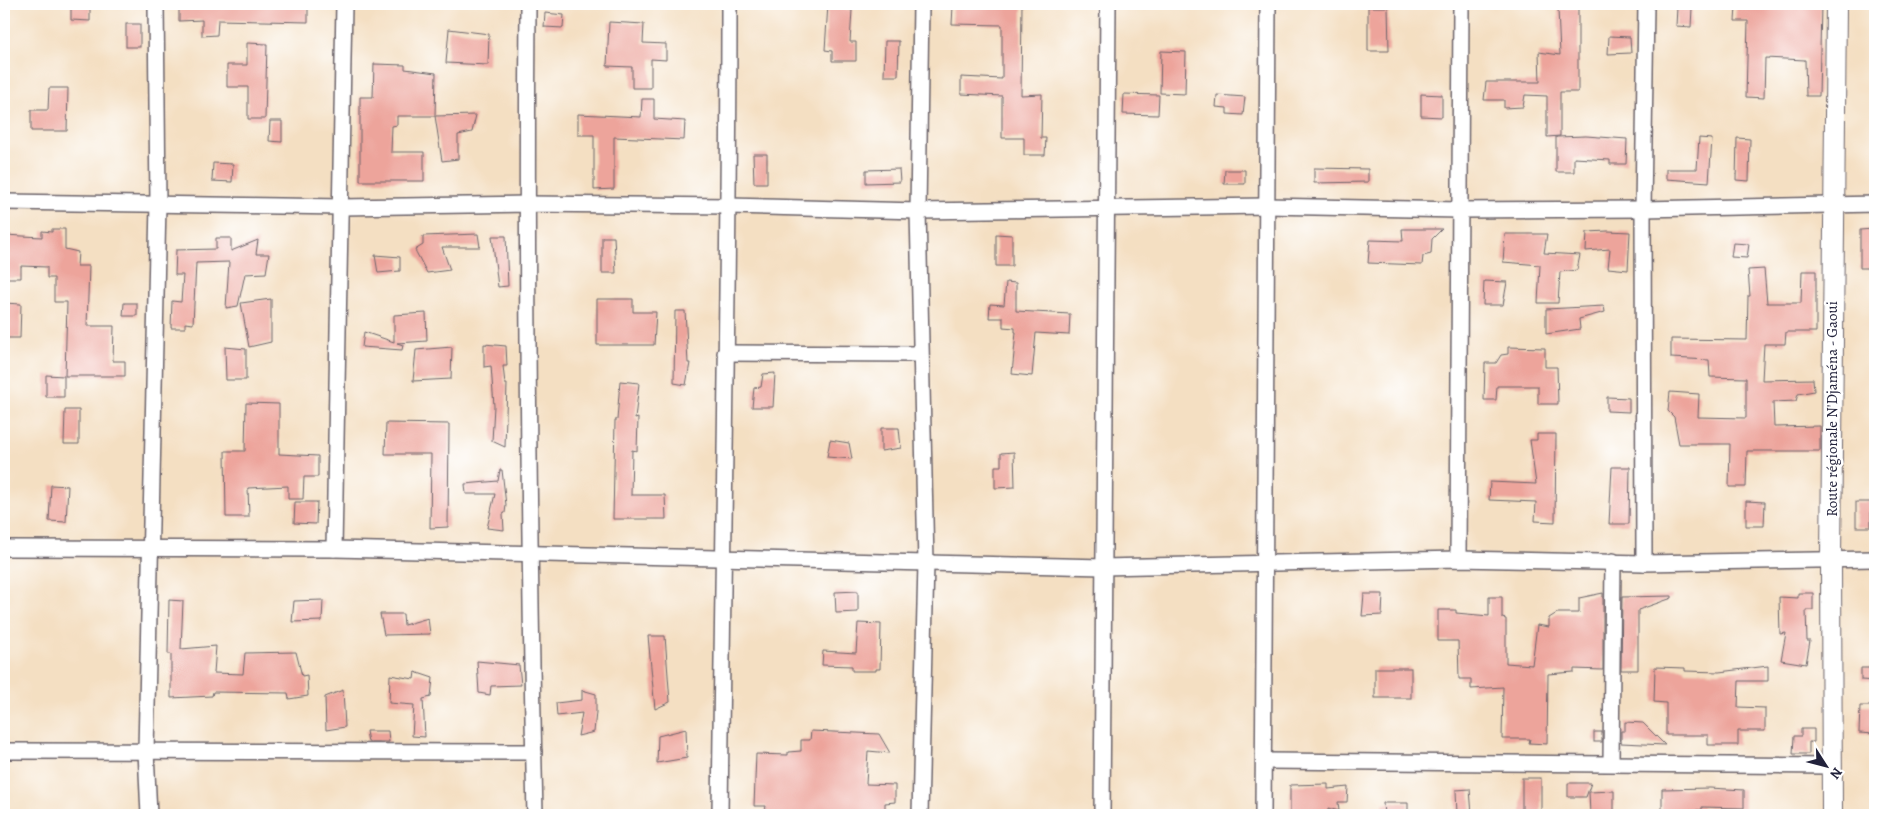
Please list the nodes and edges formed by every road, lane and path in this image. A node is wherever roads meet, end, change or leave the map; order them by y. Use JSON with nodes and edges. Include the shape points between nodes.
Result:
{"nodes":[{"id":1,"x":156,"y":4,"type":"edge"},
{"id":2,"x":344,"y":4,"type":"edge"},
{"id":3,"x":528,"y":4,"type":"edge"},
{"id":4,"x":730,"y":4,"type":"edge"},
{"id":5,"x":921,"y":4,"type":"edge"},
{"id":6,"x":1108,"y":4,"type":"edge"},
{"id":7,"x":1268,"y":4,"type":"edge"},
{"id":8,"x":1460,"y":4,"type":"edge"},
{"id":9,"x":1646,"y":4,"type":"edge"},
{"id":10,"x":1836,"y":4,"type":"edge"},
{"id":11,"x":4,"y":202,"type":"edge"},
{"id":12,"x":158,"y":204,"type":"junction"},
{"id":13,"x":526,"y":204,"type":"junction"},
{"id":14,"x":1833,"y":204,"type":"junction"},
{"id":15,"x":1875,"y":204,"type":"edge"},
{"id":16,"x":729,"y":206,"type":"junction"},
{"id":17,"x":1267,"y":206,"type":"junction"},
{"id":18,"x":342,"y":207,"type":"junction"},
{"id":19,"x":1107,"y":207,"type":"junction"},
{"id":20,"x":1643,"y":209,"type":"junction"},
{"id":21,"x":1459,"y":210,"type":"junction"},
{"id":22,"x":918,"y":211,"type":"junction"},
{"id":23,"x":725,"y":353,"type":"junction"},
{"id":24,"x":920,"y":354,"type":"junction"},
{"id":25,"x":4,"y":548,"type":"edge"},
{"id":26,"x":151,"y":548,"type":"junction"},
{"id":27,"x":334,"y":549,"type":"junction"},
{"id":28,"x":529,"y":553,"type":"junction"},
{"id":29,"x":723,"y":558,"type":"junction"},
{"id":30,"x":1458,"y":559,"type":"junction"},
{"id":31,"x":1831,"y":560,"type":"junction"},
{"id":32,"x":1875,"y":560,"type":"edge"},
{"id":33,"x":1613,"y":561,"type":"junction"},
{"id":34,"x":1265,"y":562,"type":"junction"},
{"id":35,"x":926,"y":563,"type":"junction"},
{"id":36,"x":1644,"y":563,"type":"junction"},
{"id":37,"x":1103,"y":567,"type":"junction"},
{"id":38,"x":4,"y":751,"type":"edge"},
{"id":39,"x":146,"y":751,"type":"junction"},
{"id":40,"x":534,"y":752,"type":"junction"},
{"id":41,"x":1264,"y":762,"type":"junction"},
{"id":42,"x":1611,"y":762,"type":"junction"},
{"id":43,"x":1832,"y":766,"type":"junction"},
{"id":44,"x":149,"y":815,"type":"edge"},
{"id":45,"x":535,"y":815,"type":"edge"},
{"id":46,"x":720,"y":815,"type":"edge"},
{"id":47,"x":920,"y":815,"type":"edge"},
{"id":48,"x":1102,"y":815,"type":"edge"},
{"id":49,"x":1263,"y":815,"type":"edge"},
{"id":50,"x":1832,"y":815,"type":"edge"}],
"edges":[{"from":1,"to":12,"type":"street"},
{"from":2,"to":18,"type":"street"},
{"from":3,"to":13,"type":"street"},
{"from":4,"to":16,"type":"street"},
{"from":5,"to":22,"type":"street"},
{"from":6,"to":19,"type":"street"},
{"from":7,"to":17,"type":"street"},
{"from":8,"to":21,"type":"street"},
{"from":9,"to":20,"type":"street"},
{"from":10,"to":14,"type":"street","name":"Route régionale N'Djaména - Gaoui"},
{"from":11,"to":12,"type":"street"},
{"from":12,"to":18,"type":"street"},
{"from":12,"to":26,"type":"street"},
{"from":13,"to":16,"type":"street"},
{"from":13,"to":18,"type":"street"},
{"from":13,"to":28,"type":"street"},
{"from":14,"to":15,"type":"street"},
{"from":14,"to":20,"type":"street"},
{"from":14,"to":31,"type":"street","name":"Route régionale N'Djaména - Gaoui"},
{"from":16,"to":22,"type":"street"},
{"from":16,"to":23,"type":"street"},
{"from":17,"to":19,"type":"street"},
{"from":17,"to":21,"type":"street"},
{"from":17,"to":34,"type":"street"},
{"from":18,"to":27,"type":"street"},
{"from":19,"to":22,"type":"street"},
{"from":19,"to":37,"type":"street"},
{"from":20,"to":21,"type":"street"},
{"from":20,"to":36,"type":"street"},
{"from":21,"to":30,"type":"street"},
{"from":22,"to":24,"type":"street"},
{"from":23,"to":24,"type":"street"},
{"from":23,"to":29,"type":"street"},
{"from":24,"to":35,"type":"street"},
{"from":25,"to":26,"type":"street"},
{"from":26,"to":27,"type":"street"},
{"from":26,"to":39,"type":"street"},
{"from":27,"to":28,"type":"street"},
{"from":28,"to":29,"type":"street"},
{"from":28,"to":40,"type":"street"},
{"from":29,"to":35,"type":"street"},
{"from":29,"to":46,"type":"street"},
{"from":30,"to":33,"type":"street"},
{"from":30,"to":34,"type":"street"},
{"from":31,"to":32,"type":"street"},
{"from":31,"to":36,"type":"street"},
{"from":31,"to":43,"type":"street","name":"Route régionale N'Djaména - Gaoui"},
{"from":33,"to":36,"type":"street"},
{"from":33,"to":42,"type":"street"},
{"from":34,"to":37,"type":"street"},
{"from":34,"to":41,"type":"street"},
{"from":35,"to":37,"type":"street"},
{"from":35,"to":47,"type":"street"},
{"from":37,"to":48,"type":"street"},
{"from":38,"to":39,"type":"street"},
{"from":39,"to":40,"type":"street"},
{"from":39,"to":44,"type":"street"},
{"from":40,"to":45,"type":"street"},
{"from":41,"to":42,"type":"street"},
{"from":41,"to":49,"type":"street"},
{"from":42,"to":43,"type":"street"},
{"from":43,"to":50,"type":"street","name":"Route régionale N'Djaména - Gaoui"}]}
